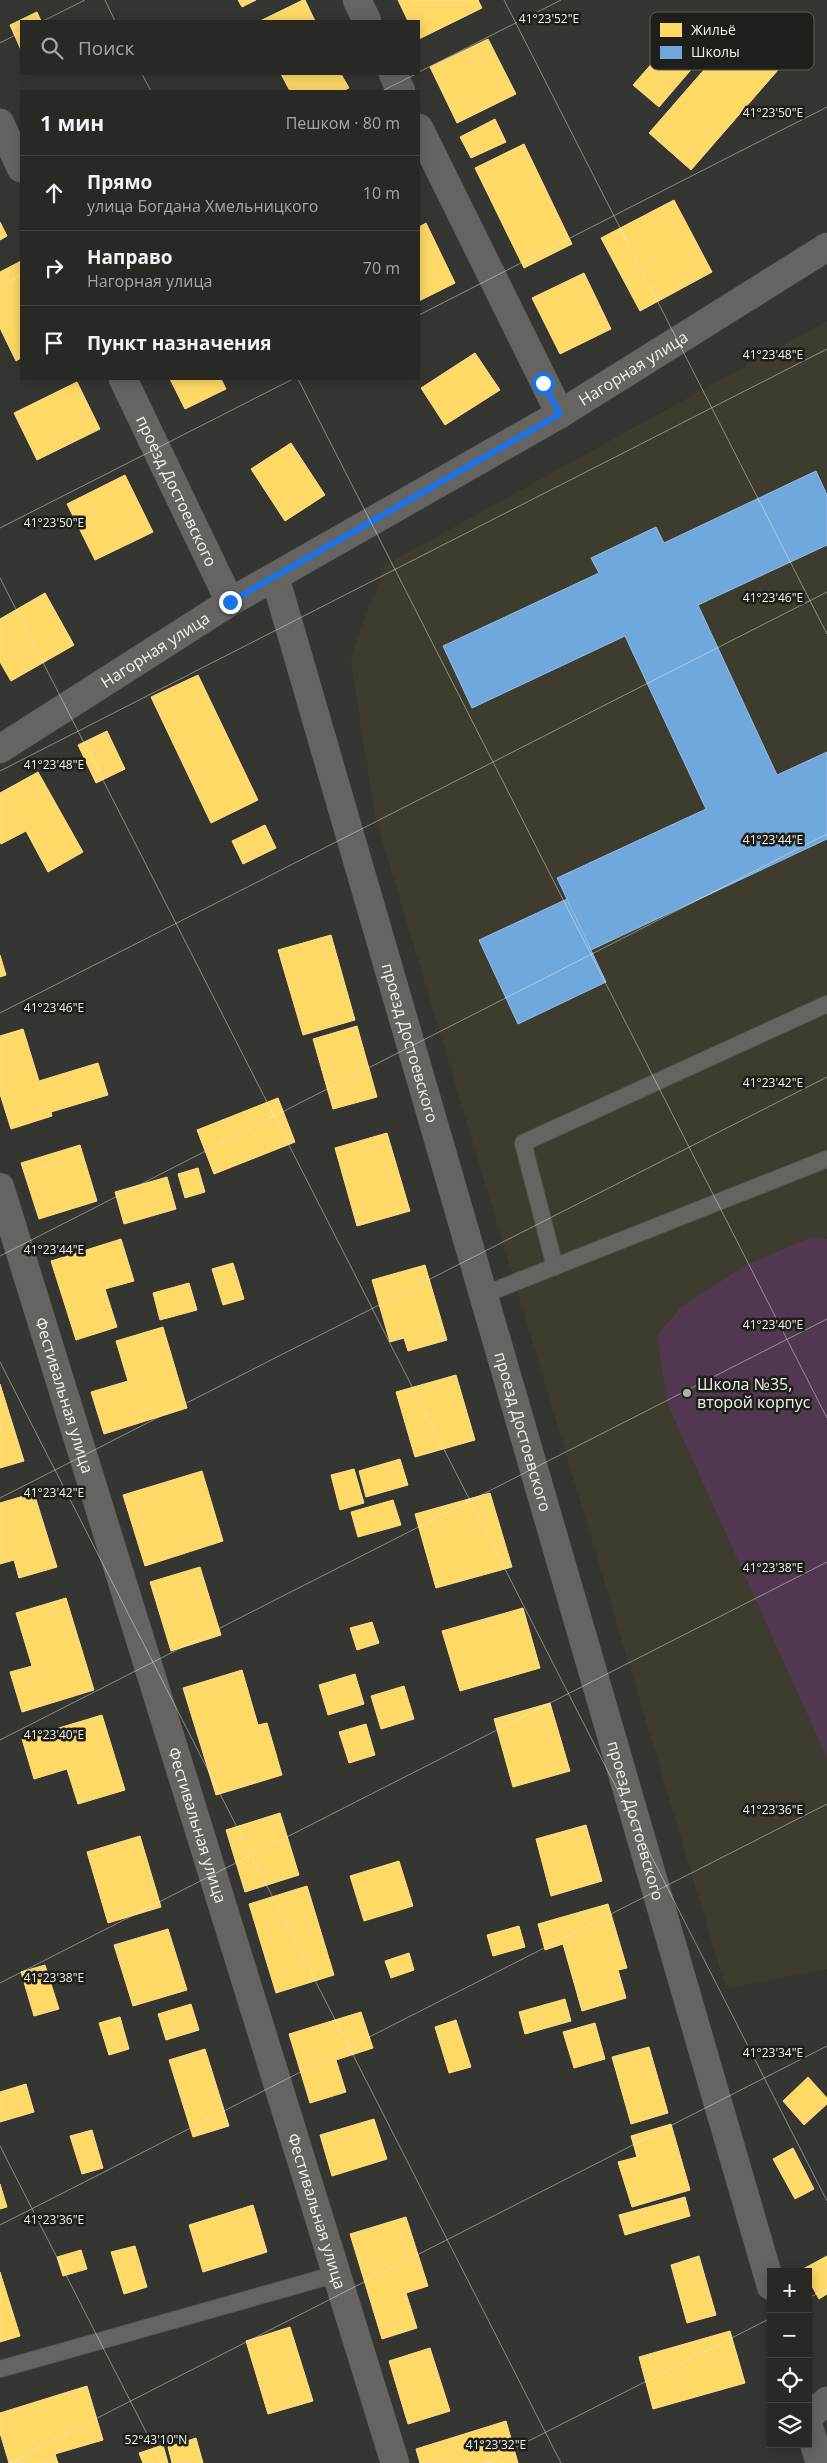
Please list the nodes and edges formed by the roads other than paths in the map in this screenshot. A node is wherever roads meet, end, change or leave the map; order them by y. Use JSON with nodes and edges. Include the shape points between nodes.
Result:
{"nodes":[{"id":1,"x":356,"y":0,"type":"edge"},
{"id":2,"x":366,"y":20,"type":"edge"},
{"id":3,"x":393,"y":75,"type":"edge"},
{"id":4,"x":400,"y":90,"type":"edge"},
{"id":5,"x":0,"y":123,"type":"edge"},
{"id":6,"x":420,"y":130,"type":"edge"},
{"id":7,"x":20,"y":166,"type":"edge"},
{"id":8,"x":827,"y":247,"type":"edge"},
{"id":9,"x":123,"y":380,"type":"edge"},
{"id":10,"x":560,"y":414,"type":"junction"},
{"id":11,"x":276,"y":577,"type":"junction"},
{"id":12,"x":230,"y":602,"type":"junction"},
{"id":13,"x":0,"y":748,"type":"edge"},
{"id":14,"x":827,"y":1004,"type":"edge"},
{"id":15,"x":827,"y":1158,"type":"edge"},
{"id":16,"x":0,"y":1187,"type":"edge"},
{"id":17,"x":554,"y":1267,"type":"junction"},
{"id":18,"x":484,"y":1295,"type":"junction"},
{"id":19,"x":767,"y":2272,"type":"edge"},
{"id":20,"x":337,"y":2274,"type":"junction"},
{"id":21,"x":0,"y":2369,"type":"edge"},
{"id":22,"x":827,"y":2401,"type":"edge"},
{"id":23,"x":812,"y":2414,"type":"edge"},
{"id":24,"x":812,"y":2437,"type":"edge"},
{"id":25,"x":395,"y":2463,"type":"edge"},
{"id":26,"x":820,"y":2463,"type":"edge"}],
"edges":[{"from":1,"to":2,"type":"street"},
{"from":3,"to":4,"type":"street"},
{"from":5,"to":7,"type":"street"},
{"from":6,"to":10,"type":"street"},
{"from":8,"to":10,"type":"street","name":"Нагорная улица"},
{"from":9,"to":12,"type":"street","name":"проезд Достоевского"},
{"from":10,"to":11,"type":"street","name":"Нагорная улица"},
{"from":11,"to":12,"type":"street","name":"Нагорная улица"},
{"from":11,"to":18,"type":"street","name":"проезд Достоевского"},
{"from":12,"to":13,"type":"street","name":"Нагорная улица"},
{"from":14,"to":17,"type":"lane","via":[[523,1143]]},
{"from":15,"to":17,"type":"lane"},
{"from":16,"to":20,"type":"street","name":"Фестивальная улица"},
{"from":17,"to":18,"type":"lane"},
{"from":18,"to":19,"type":"street","name":"проезд Достоевского"},
{"from":20,"to":21,"type":"lane"},
{"from":20,"to":25,"type":"street","name":"Фестивальная улица"},
{"from":22,"to":23,"type":"street"},
{"from":24,"to":26,"type":"street"}]}
